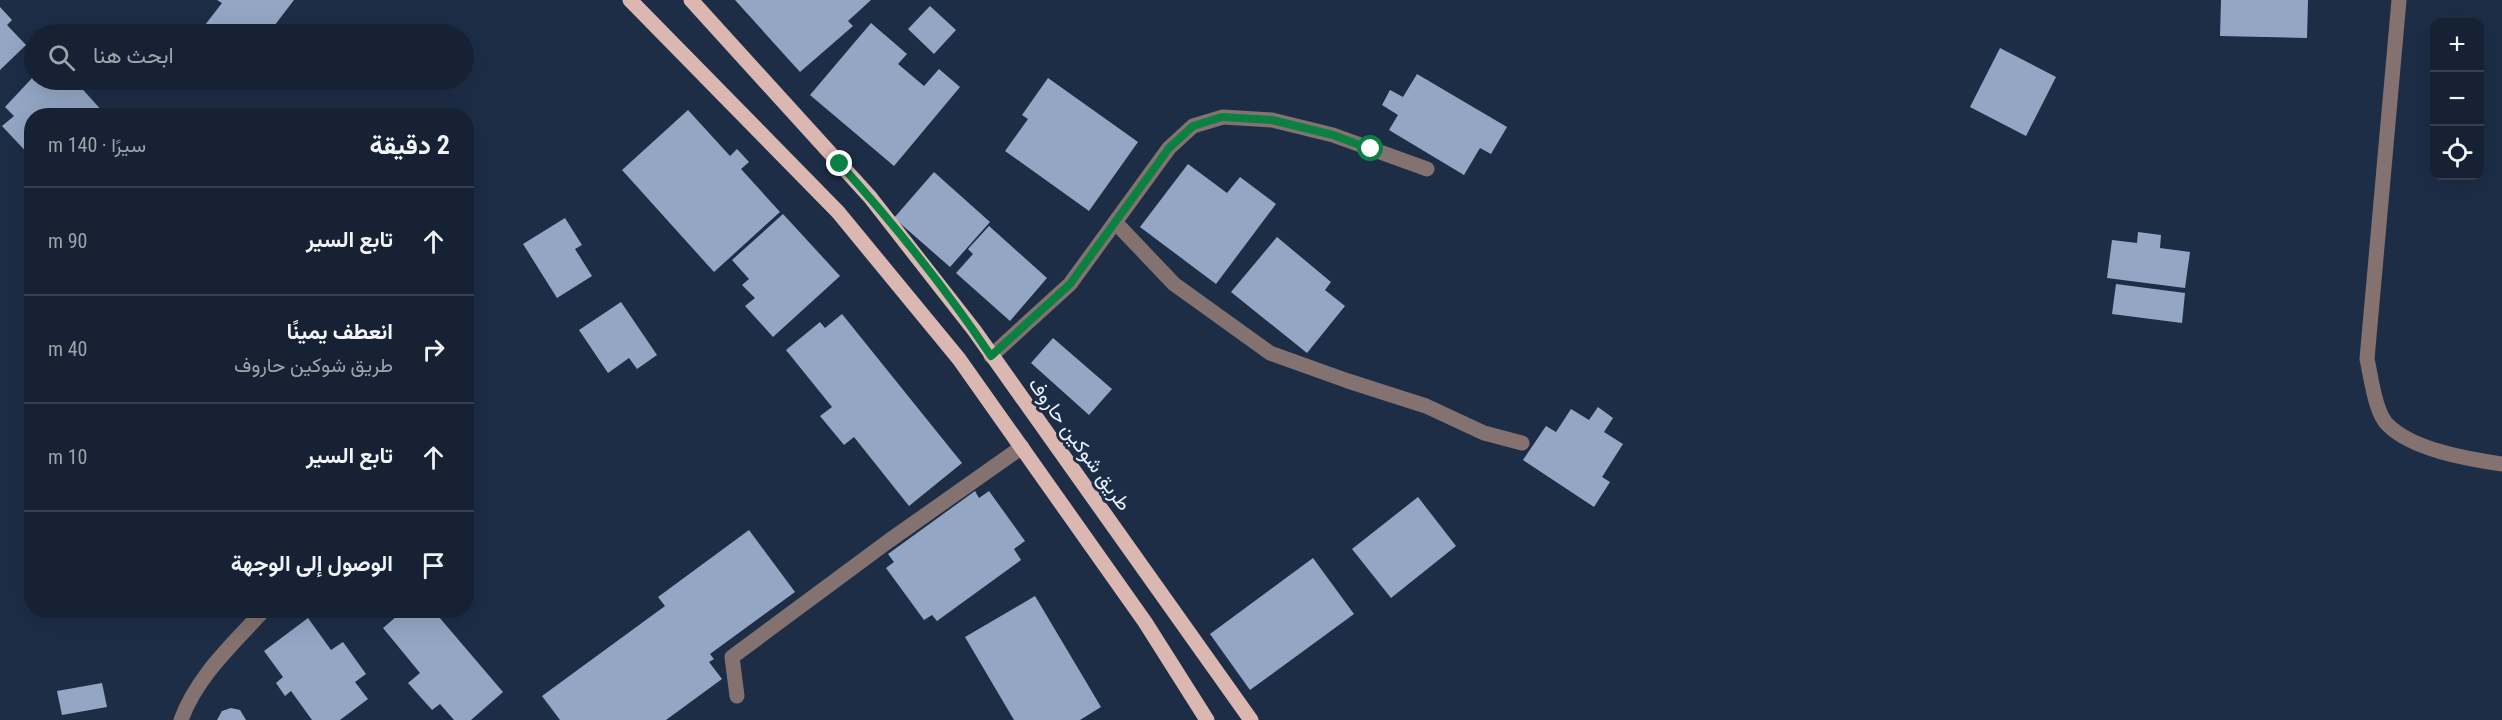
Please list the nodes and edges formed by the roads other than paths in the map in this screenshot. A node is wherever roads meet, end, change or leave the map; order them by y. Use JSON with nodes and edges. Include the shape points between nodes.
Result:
{"nodes":[{"id":1,"x":630,"y":0,"type":"edge"},
{"id":2,"x":691,"y":0,"type":"edge"},
{"id":3,"x":2399,"y":0,"type":"edge"},
{"id":4,"x":1427,"y":170,"type":"dead end"},
{"id":5,"x":1114,"y":222,"type":"junction"},
{"id":6,"x":991,"y":356,"type":"junction"},
{"id":7,"x":1522,"y":443,"type":"dead end"},
{"id":8,"x":1022,"y":447,"type":"junction"},
{"id":9,"x":2502,"y":464,"type":"edge"},
{"id":10,"x":256,"y":618,"type":"edge"},
{"id":11,"x":737,"y":696,"type":"dead end"},
{"id":12,"x":181,"y":720,"type":"edge"},
{"id":13,"x":1207,"y":720,"type":"edge"},
{"id":14,"x":1251,"y":720,"type":"edge"}],
"edges":[{"from":1,"to":8,"type":"main road","via":[[838,212],[958,359]]},
{"from":2,"to":6,"type":"main road","name":"طريق شوكين حاروف","via":[[870,197]]},
{"from":3,"to":9,"type":"street","via":[[2367,359],[2376,401],[2387,425],[2415,443]]},
{"from":4,"to":5,"type":"street","via":[[1333,135],[1272,120],[1222,117],[1193,126],[1169,148]]},
{"from":5,"to":6,"type":"street","via":[[1070,284]]},
{"from":5,"to":7,"type":"street","via":[[1174,284],[1270,353],[1426,405],[1484,433]]},
{"from":6,"to":14,"type":"main road","name":"طريق شوكين حاروف"},
{"from":8,"to":11,"type":"street","via":[[732,657]]},
{"from":8,"to":13,"type":"main road","via":[[1145,622]]},
{"from":10,"to":12,"type":"street","via":[[213,664]]}]}
